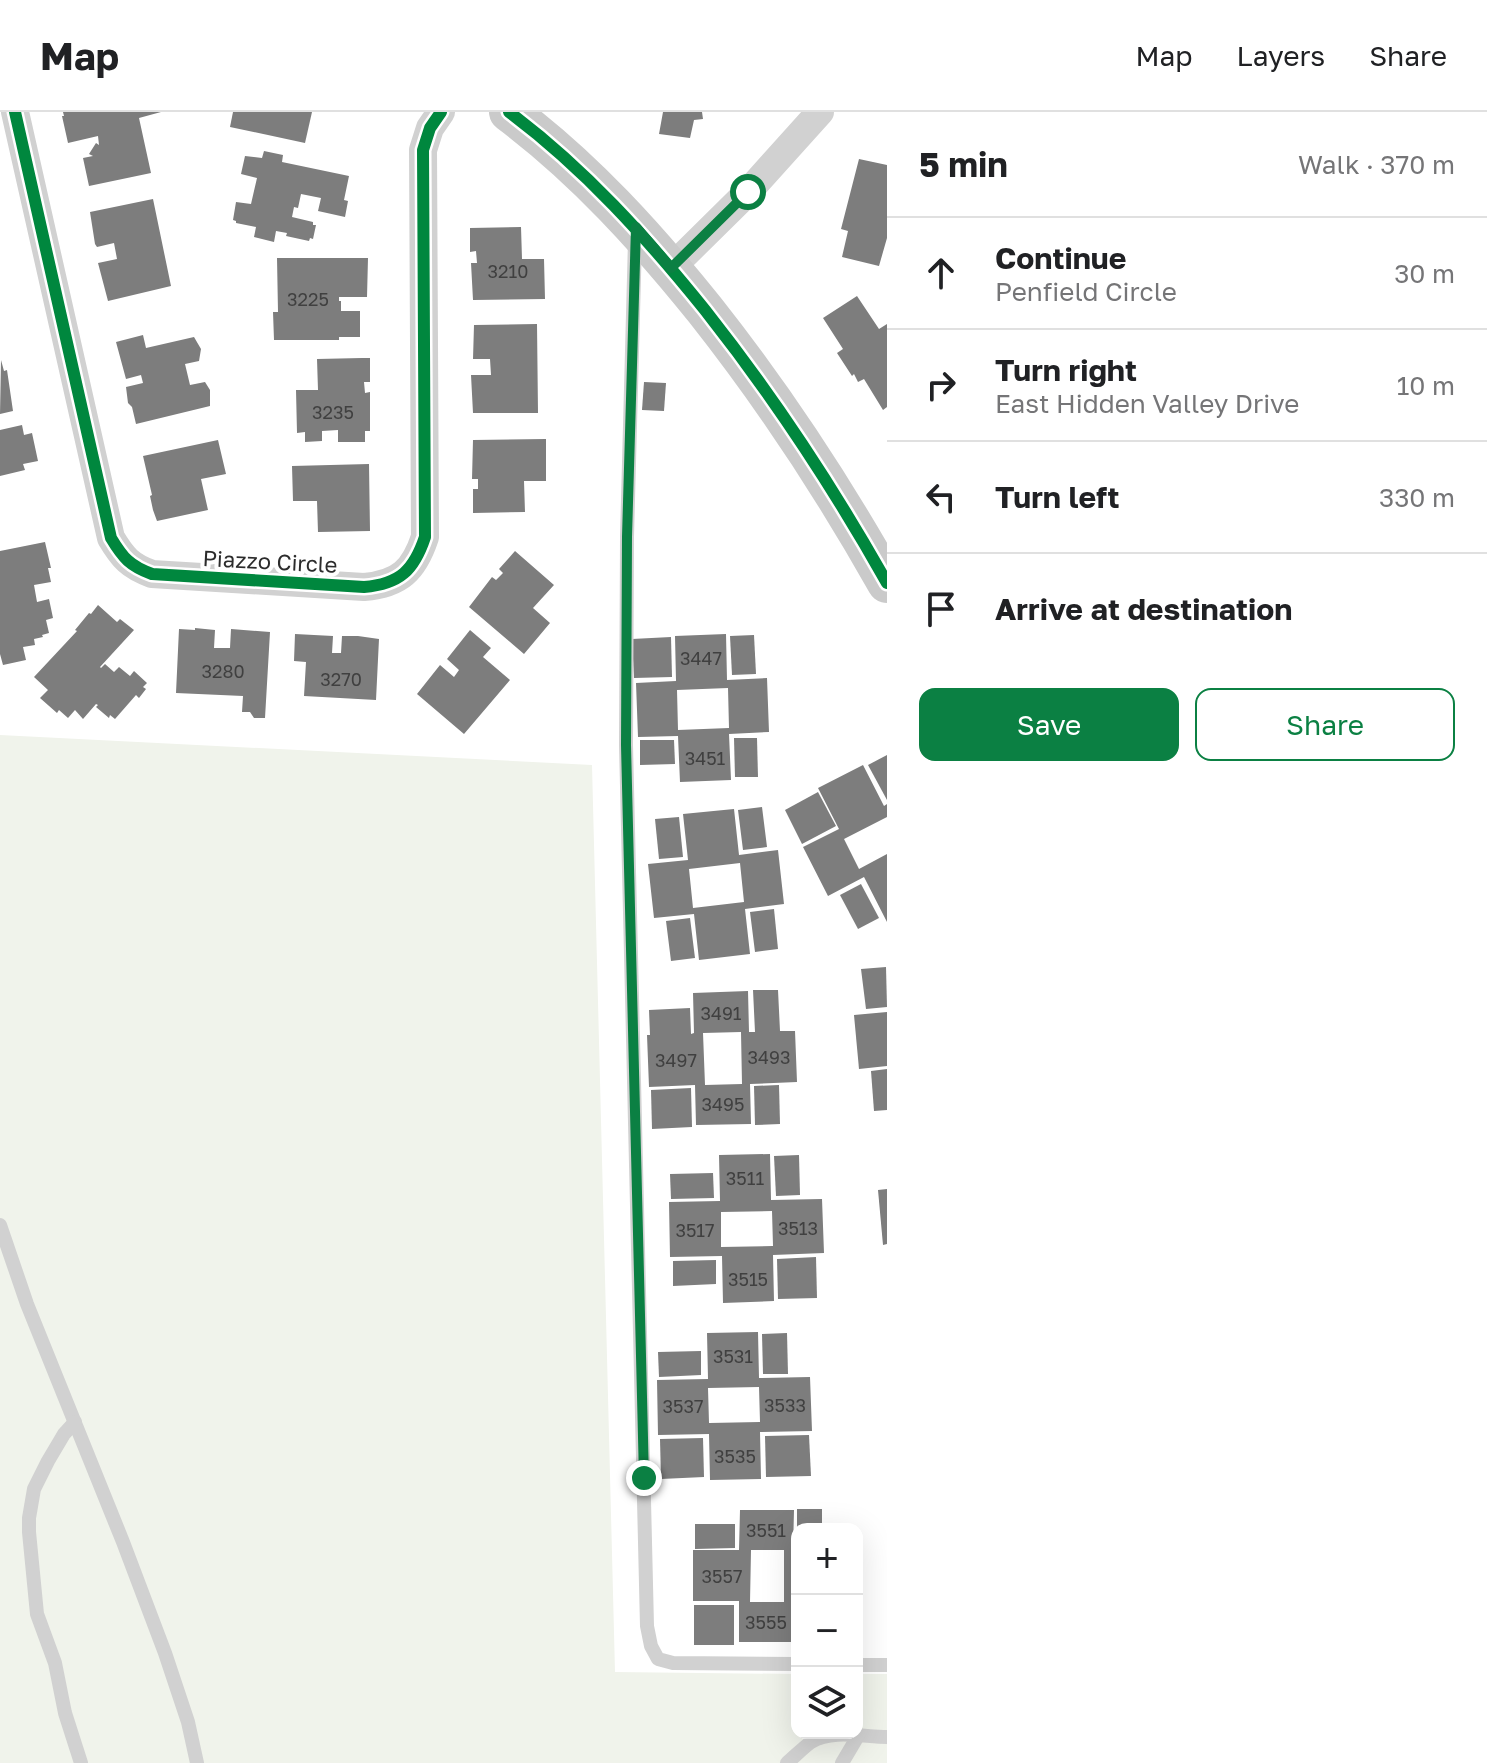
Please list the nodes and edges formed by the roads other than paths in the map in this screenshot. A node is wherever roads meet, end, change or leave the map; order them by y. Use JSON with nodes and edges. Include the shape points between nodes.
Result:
{"nodes":[{"id":1,"x":15,"y":112,"type":"edge"},
{"id":2,"x":441,"y":112,"type":"edge"},
{"id":3,"x":509,"y":112,"type":"edge"},
{"id":4,"x":820,"y":112,"type":"edge"},
{"id":5,"x":636,"y":227,"type":"junction"},
{"id":6,"x":671,"y":268,"type":"junction"},
{"id":7,"x":887,"y":583,"type":"edge"},
{"id":8,"x":0,"y":1225,"type":"edge"},
{"id":9,"x":75,"y":1422,"type":"junction"},
{"id":10,"x":791,"y":1664,"type":"edge"},
{"id":11,"x":863,"y":1665,"type":"edge"},
{"id":12,"x":887,"y":1665,"type":"edge"},
{"id":13,"x":863,"y":1736,"type":"edge"},
{"id":14,"x":887,"y":1737,"type":"edge"},
{"id":15,"x":819,"y":1739,"type":"edge"},
{"id":16,"x":856,"y":1739,"type":"edge"},
{"id":17,"x":81,"y":1763,"type":"edge"},
{"id":18,"x":197,"y":1763,"type":"edge"},
{"id":19,"x":787,"y":1763,"type":"edge"},
{"id":20,"x":842,"y":1763,"type":"edge"}],
"edges":[{"from":1,"to":2,"type":"street","name":"Piazzo Circle","via":[[111,538],[120,554],[152,574],[364,587],[393,581],[408,570],[425,537],[423,150]]},
{"from":3,"to":5,"type":"street"},
{"from":4,"to":6,"type":"street"},
{"from":5,"to":6,"type":"street"},
{"from":5,"to":10,"type":"lane","via":[[626,745],[647,1626],[658,1659],[673,1663]]},
{"from":6,"to":7,"type":"street","via":[[802,443]]},
{"from":8,"to":9,"type":"lane"},
{"from":9,"to":17,"type":"lane","via":[[34,1489],[29,1532],[37,1614]]},
{"from":9,"to":18,"type":"lane","via":[[165,1653]]},
{"from":11,"to":12,"type":"lane"},
{"from":13,"to":14,"type":"lane"},
{"from":15,"to":19,"type":"lane"},
{"from":16,"to":20,"type":"lane"}]}
